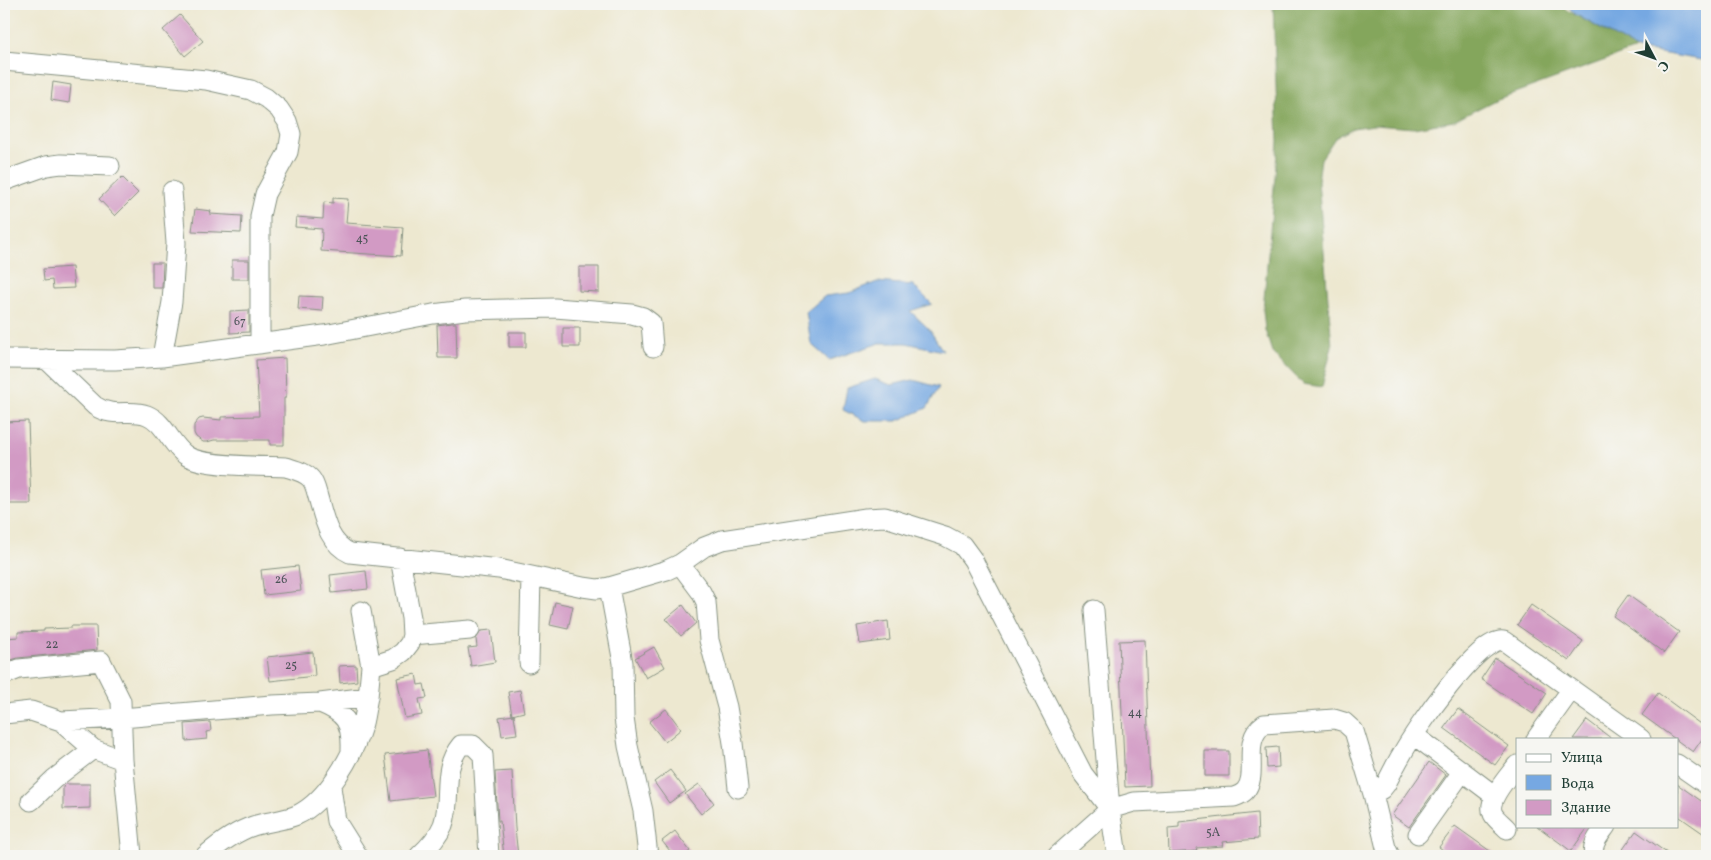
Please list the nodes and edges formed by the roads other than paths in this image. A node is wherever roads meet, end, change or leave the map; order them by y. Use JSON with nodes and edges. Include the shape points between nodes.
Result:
{"nodes":[{"id":1,"x":4,"y":61,"type":"edge"},
{"id":2,"x":110,"y":166,"type":"dead end"},
{"id":3,"x":4,"y":181,"type":"edge"},
{"id":4,"x":172,"y":191,"type":"dead end"},
{"id":5,"x":260,"y":344,"type":"junction"},
{"id":6,"x":653,"y":346,"type":"dead end"},
{"id":7,"x":162,"y":357,"type":"junction"},
{"id":8,"x":4,"y":359,"type":"edge"},
{"id":9,"x":46,"y":359,"type":"junction"},
{"id":10,"x":400,"y":558,"type":"junction"},
{"id":11,"x":680,"y":564,"type":"junction"},
{"id":12,"x":532,"y":576,"type":"junction"},
{"id":13,"x":609,"y":587,"type":"junction"},
{"id":14,"x":1094,"y":610,"type":"dead end"},
{"id":15,"x":361,"y":611,"type":"dead end"},
{"id":16,"x":470,"y":630,"type":"dead end"},
{"id":17,"x":412,"y":635,"type":"junction"},
{"id":18,"x":529,"y":663,"type":"dead end"},
{"id":19,"x":371,"y":666,"type":"junction"},
{"id":20,"x":4,"y":675,"type":"edge"},
{"id":21,"x":1571,"y":690,"type":"junction"},
{"id":22,"x":368,"y":697,"type":"junction"},
{"id":23,"x":320,"y":703,"type":"junction"},
{"id":24,"x":4,"y":714,"type":"edge"},
{"id":25,"x":122,"y":718,"type":"junction"},
{"id":26,"x":61,"y":721,"type":"junction"},
{"id":27,"x":1414,"y":735,"type":"junction"},
{"id":28,"x":1537,"y":738,"type":"edge"},
{"id":29,"x":1640,"y":738,"type":"edge"},
{"id":30,"x":93,"y":749,"type":"junction"},
{"id":31,"x":351,"y":751,"type":"junction"},
{"id":32,"x":123,"y":760,"type":"junction"},
{"id":33,"x":1678,"y":765,"type":"edge"},
{"id":34,"x":1516,"y":766,"type":"edge"},
{"id":35,"x":1462,"y":772,"type":"junction"},
{"id":36,"x":1707,"y":785,"type":"edge"},
{"id":37,"x":331,"y":787,"type":"junction"},
{"id":38,"x":738,"y":788,"type":"dead end"},
{"id":39,"x":1373,"y":794,"type":"junction"},
{"id":40,"x":1495,"y":796,"type":"junction"},
{"id":41,"x":32,"y":801,"type":"dead end"},
{"id":42,"x":1110,"y":809,"type":"junction"},
{"id":43,"x":1605,"y":828,"type":"edge"},
{"id":44,"x":1507,"y":829,"type":"dead end"},
{"id":45,"x":1418,"y":834,"type":"dead end"},
{"id":46,"x":132,"y":856,"type":"edge"},
{"id":47,"x":205,"y":856,"type":"edge"},
{"id":48,"x":358,"y":856,"type":"edge"},
{"id":49,"x":420,"y":856,"type":"edge"},
{"id":50,"x":489,"y":856,"type":"edge"},
{"id":51,"x":648,"y":856,"type":"edge"},
{"id":52,"x":1057,"y":856,"type":"edge"},
{"id":53,"x":1116,"y":856,"type":"edge"},
{"id":54,"x":1390,"y":856,"type":"edge"},
{"id":55,"x":1594,"y":856,"type":"edge"}],
"edges":[{"from":1,"to":5,"type":"street","via":[[206,80],[251,90],[279,109],[291,134],[288,152],[265,194],[260,216]]},
{"from":2,"to":3,"type":"street","via":[[46,166]]},
{"from":4,"to":7,"type":"street","via":[[176,243],[172,302]]},
{"from":5,"to":6,"type":"street","via":[[465,310],[556,308],[643,317],[651,323]]},
{"from":5,"to":7,"type":"street"},
{"from":7,"to":9,"type":"street"},
{"from":8,"to":9,"type":"street"},
{"from":9,"to":10,"type":"street","via":[[95,406],[113,413],[149,416],[187,456],[203,462],[299,471],[315,486],[328,527],[342,549],[350,553]]},
{"from":10,"to":12,"type":"street"},
{"from":10,"to":17,"type":"street"},
{"from":11,"to":13,"type":"street"},
{"from":11,"to":38,"type":"street","via":[[706,602],[709,640],[727,707]]},
{"from":11,"to":42,"type":"street","via":[[704,547],[722,540],[885,516],[962,545],[973,560],[1083,774]]},
{"from":12,"to":13,"type":"street","via":[[582,588]]},
{"from":12,"to":18,"type":"street"},
{"from":13,"to":51,"type":"street","via":[[622,663],[628,746],[643,811]]},
{"from":14,"to":42,"type":"street"},
{"from":15,"to":19,"type":"street"},
{"from":16,"to":17,"type":"street"},
{"from":17,"to":19,"type":"street","via":[[403,652]]},
{"from":19,"to":22,"type":"street"},
{"from":20,"to":25,"type":"street","via":[[19,669],[101,661],[120,701]]},
{"from":21,"to":27,"type":"street","via":[[1504,641],[1492,642],[1464,667]]},
{"from":21,"to":28,"type":"street"},
{"from":21,"to":29,"type":"street"},
{"from":22,"to":23,"type":"street"},
{"from":22,"to":31,"type":"street"},
{"from":23,"to":25,"type":"street"},
{"from":23,"to":31,"type":"street","via":[[335,708],[343,716],[351,736]]},
{"from":24,"to":26,"type":"street","via":[[31,711]]},
{"from":25,"to":26,"type":"street"},
{"from":25,"to":32,"type":"street"},
{"from":26,"to":30,"type":"street"},
{"from":27,"to":35,"type":"street"},
{"from":27,"to":39,"type":"street","via":[[1386,784]]},
{"from":30,"to":32,"type":"street"},
{"from":30,"to":41,"type":"street"},
{"from":31,"to":37,"type":"street"},
{"from":32,"to":46,"type":"street"},
{"from":33,"to":36,"type":"street"},
{"from":34,"to":40,"type":"street"},
{"from":35,"to":40,"type":"street"},
{"from":35,"to":45,"type":"street"},
{"from":37,"to":47,"type":"street","via":[[313,805],[298,814],[282,821],[254,825],[234,834]]},
{"from":37,"to":48,"type":"street","via":[[336,821]]},
{"from":39,"to":42,"type":"street","via":[[1354,731],[1344,722],[1334,719],[1264,724],[1257,729],[1249,782],[1244,792],[1234,797],[1134,802]]},
{"from":39,"to":54,"type":"street"},
{"from":40,"to":44,"type":"street","via":[[1492,811]]},
{"from":42,"to":52,"type":"street"},
{"from":42,"to":53,"type":"street"},
{"from":43,"to":55,"type":"street","via":[[1595,842]]},
{"from":49,"to":50,"type":"street","via":[[438,836],[444,823],[449,768],[454,753],[461,745],[473,745],[483,755]]}]}
